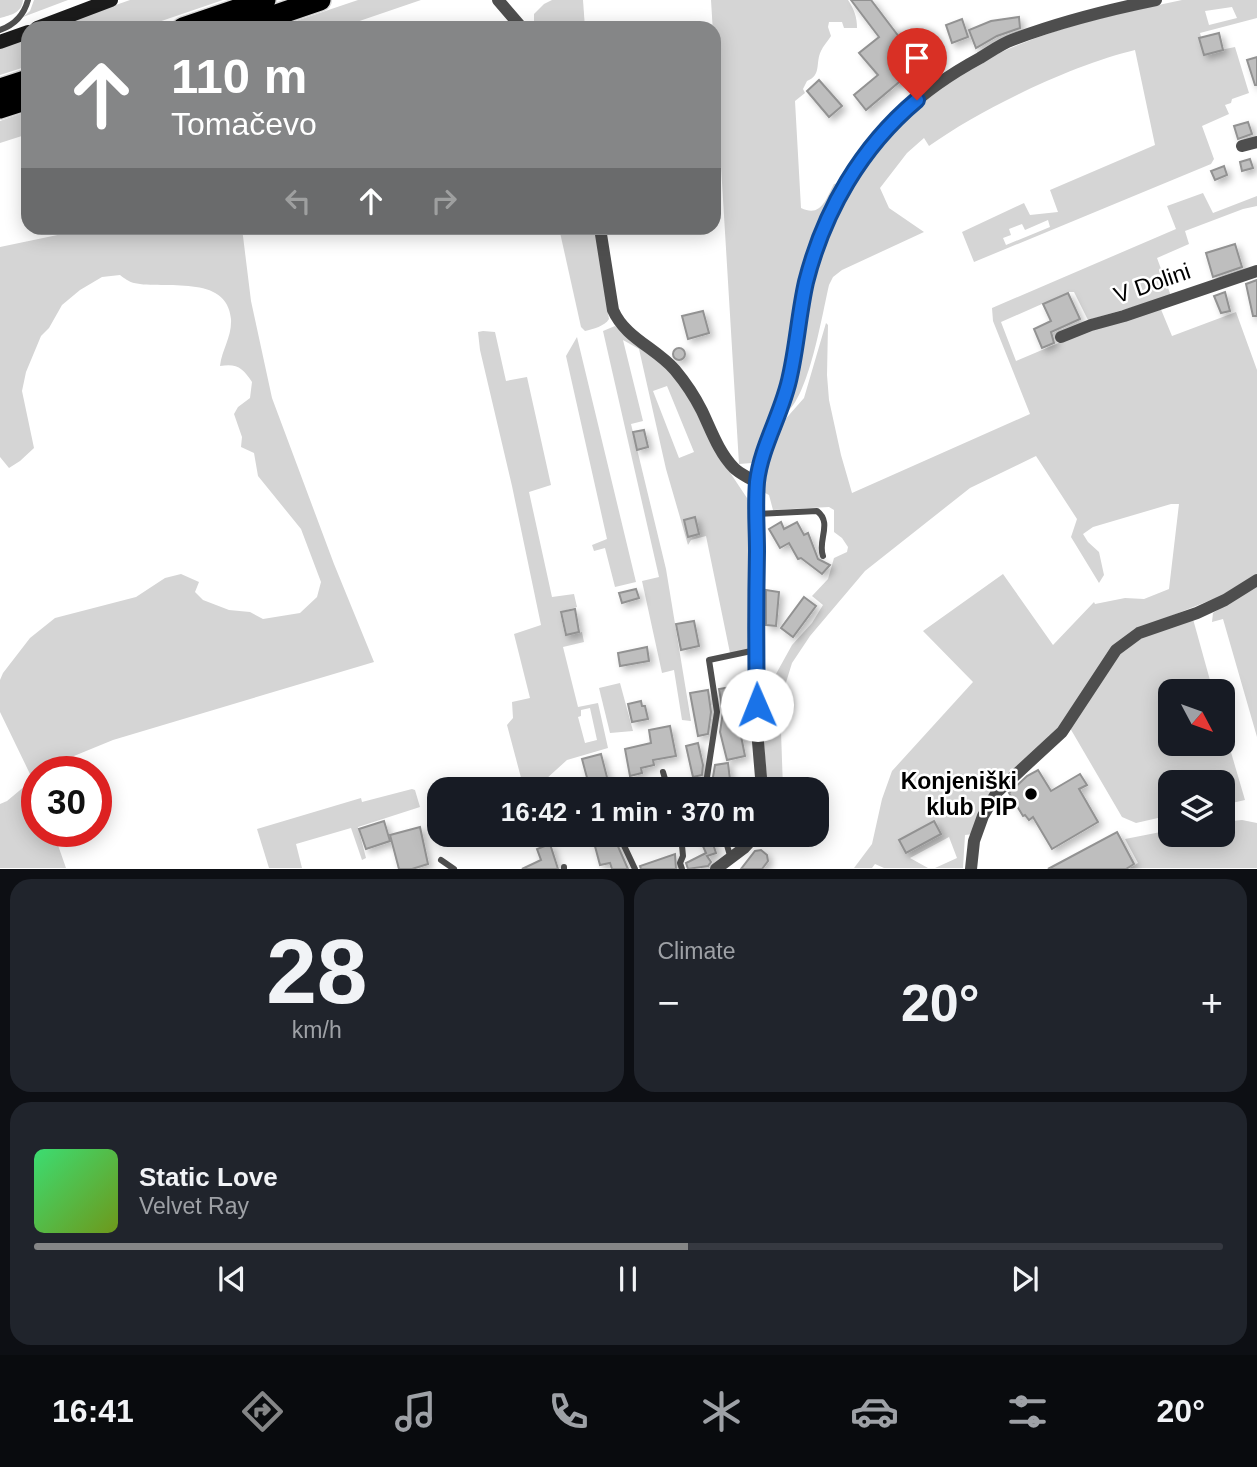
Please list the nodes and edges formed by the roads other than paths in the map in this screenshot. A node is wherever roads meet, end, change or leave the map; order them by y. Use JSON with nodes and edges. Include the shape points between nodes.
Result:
{"nodes":[{"id":1,"x":28,"y":0,"type":"edge"},
{"id":2,"x":111,"y":0,"type":"edge"},
{"id":3,"x":265,"y":0,"type":"edge"},
{"id":4,"x":320,"y":0,"type":"edge"},
{"id":5,"x":498,"y":0,"type":"edge"},
{"id":6,"x":1156,"y":0,"type":"edge"},
{"id":7,"x":1113,"y":4,"type":"edge"},
{"id":8,"x":56,"y":21,"type":"edge"},
{"id":9,"x":204,"y":21,"type":"edge"},
{"id":10,"x":258,"y":21,"type":"edge"},
{"id":11,"x":516,"y":21,"type":"edge"},
{"id":12,"x":0,"y":30,"type":"edge"},
{"id":13,"x":21,"y":34,"type":"edge"},
{"id":14,"x":0,"y":42,"type":"edge"},
{"id":15,"x":21,"y":82,"type":"edge"},
{"id":16,"x":0,"y":89,"type":"edge"},
{"id":17,"x":21,"y":101,"type":"edge"},
{"id":18,"x":0,"y":108,"type":"edge"},
{"id":19,"x":1257,"y":142,"type":"edge"},
{"id":20,"x":1242,"y":146,"type":"dead end"},
{"id":21,"x":601,"y":235,"type":"edge"},
{"id":22,"x":1257,"y":271,"type":"edge"},
{"id":23,"x":1061,"y":337,"type":"dead end"},
{"id":24,"x":757,"y":483,"type":"junction"},
{"id":25,"x":757,"y":514,"type":"junction"},
{"id":26,"x":823,"y":556,"type":"dead end"},
{"id":27,"x":1257,"y":580,"type":"edge"},
{"id":28,"x":756,"y":650,"type":"junction"},
{"id":29,"x":663,"y":772,"type":"dead end"},
{"id":30,"x":664,"y":777,"type":"edge"},
{"id":31,"x":707,"y":777,"type":"edge"},
{"id":32,"x":761,"y":777,"type":"edge"},
{"id":33,"x":625,"y":847,"type":"edge"},
{"id":34,"x":682,"y":847,"type":"edge"},
{"id":35,"x":728,"y":847,"type":"edge"},
{"id":36,"x":744,"y":847,"type":"edge"},
{"id":37,"x":731,"y":859,"type":"junction"},
{"id":38,"x":441,"y":860,"type":"dead end"},
{"id":39,"x":454,"y":869,"type":"edge"},
{"id":40,"x":635,"y":869,"type":"edge"},
{"id":41,"x":682,"y":869,"type":"edge"},
{"id":42,"x":716,"y":869,"type":"edge"},
{"id":43,"x":971,"y":869,"type":"edge"}],
"edges":[{"from":1,"to":12,"type":"lane","via":[[13,25]]},
{"from":2,"to":8,"type":"street"},
{"from":3,"to":9,"type":"highway"},
{"from":4,"to":10,"type":"highway"},
{"from":5,"to":11,"type":"street"},
{"from":6,"to":7,"type":"street"},
{"from":7,"to":24,"type":"street","via":[[1010,41],[955,71],[891,122],[871,146],[818,240],[790,377]]},
{"from":13,"to":14,"type":"street"},
{"from":15,"to":16,"type":"highway"},
{"from":17,"to":18,"type":"highway"},
{"from":19,"to":20,"type":"street"},
{"from":21,"to":24,"type":"street","via":[[613,310],[619,321],[676,372],[725,456]]},
{"from":22,"to":23,"type":"street","name":"V Dolini"},
{"from":24,"to":25,"type":"street"},
{"from":25,"to":26,"type":"lane","via":[[817,511],[825,523]]},
{"from":25,"to":28,"type":"street"},
{"from":27,"to":43,"type":"street","via":[[1225,600],[1139,634],[1115,650],[1062,732],[998,792],[974,841]]},
{"from":28,"to":31,"type":"lane","via":[[709,660],[717,712]]},
{"from":28,"to":32,"type":"street"},
{"from":29,"to":30,"type":"lane"},
{"from":33,"to":40,"type":"lane"},
{"from":34,"to":41,"type":"lane"},
{"from":35,"to":37,"type":"lane"},
{"from":36,"to":37,"type":"street"},
{"from":37,"to":42,"type":"street"},
{"from":38,"to":39,"type":"lane"}]}
